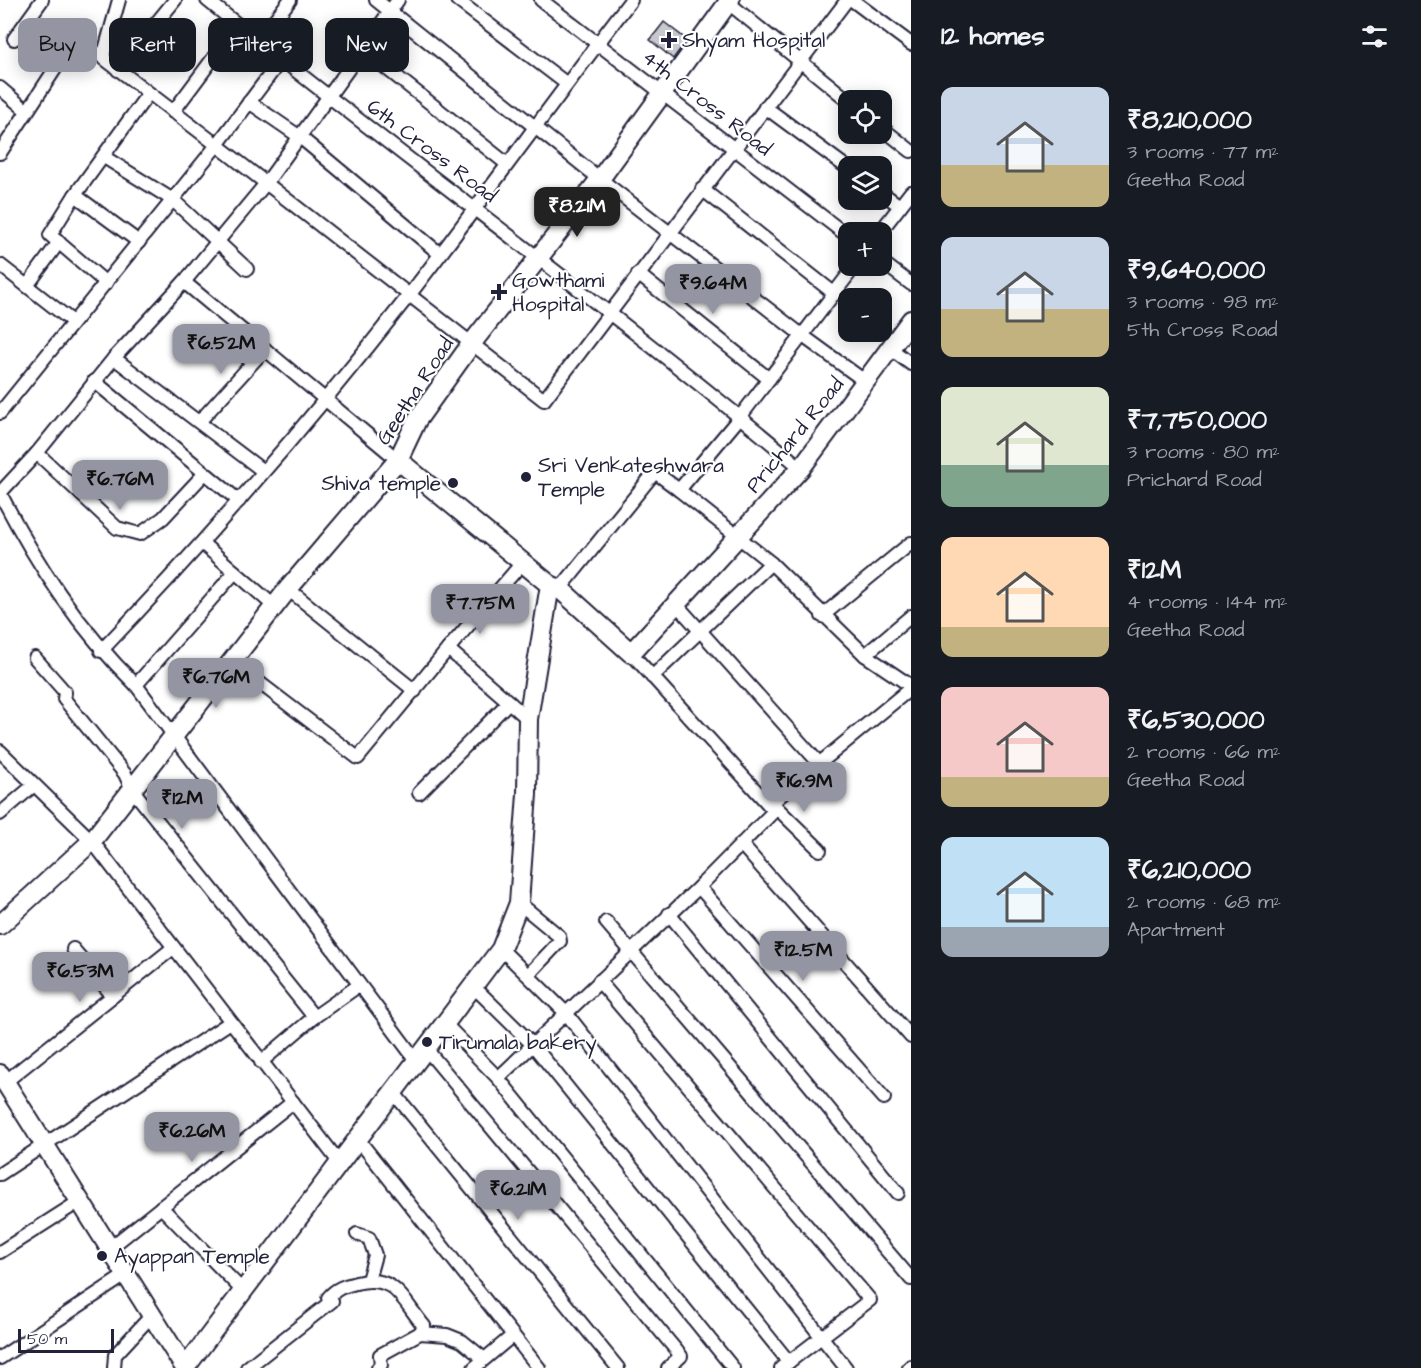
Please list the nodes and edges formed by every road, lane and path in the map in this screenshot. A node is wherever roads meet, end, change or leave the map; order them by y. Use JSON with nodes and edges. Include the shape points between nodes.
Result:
{"nodes":[{"id":1,"x":42,"y":0,"type":"edge"},
{"id":2,"x":119,"y":0,"type":"edge"},
{"id":3,"x":175,"y":0,"type":"edge"},
{"id":4,"x":207,"y":0,"type":"edge"},
{"id":5,"x":290,"y":0,"type":"edge"},
{"id":6,"x":376,"y":0,"type":"edge"},
{"id":7,"x":398,"y":0,"type":"edge"},
{"id":8,"x":457,"y":0,"type":"edge"},
{"id":9,"x":541,"y":0,"type":"edge"},
{"id":10,"x":630,"y":0,"type":"edge"},
{"id":11,"x":847,"y":0,"type":"edge"},
{"id":12,"x":852,"y":0,"type":"edge"},
{"id":13,"x":728,"y":1,"type":"edge"},
{"id":14,"x":390,"y":11,"type":"junction"},
{"id":15,"x":160,"y":18,"type":"edge"},
{"id":16,"x":228,"y":18,"type":"edge"},
{"id":17,"x":276,"y":18,"type":"edge"},
{"id":18,"x":385,"y":18,"type":"edge"},
{"id":19,"x":14,"y":39,"type":"dead end"},
{"id":20,"x":597,"y":43,"type":"junction"},
{"id":21,"x":911,"y":44,"type":"edge"},
{"id":22,"x":102,"y":57,"type":"junction"},
{"id":23,"x":800,"y":61,"type":"junction"},
{"id":24,"x":109,"y":63,"type":"edge"},
{"id":25,"x":208,"y":66,"type":"edge"},
{"id":26,"x":120,"y":72,"type":"edge"},
{"id":27,"x":271,"y":72,"type":"edge"},
{"id":28,"x":296,"y":72,"type":"edge"},
{"id":29,"x":346,"y":72,"type":"edge"},
{"id":30,"x":390,"y":72,"type":"edge"},
{"id":31,"x":567,"y":84,"type":"junction"},
{"id":32,"x":0,"y":88,"type":"edge"},
{"id":33,"x":661,"y":92,"type":"junction"},
{"id":34,"x":838,"y":92,"type":"edge"},
{"id":35,"x":148,"y":94,"type":"junction"},
{"id":36,"x":329,"y":96,"type":"junction"},
{"id":37,"x":249,"y":102,"type":"junction"},
{"id":38,"x":765,"y":107,"type":"junction"},
{"id":39,"x":27,"y":111,"type":"junction"},
{"id":40,"x":173,"y":112,"type":"junction"},
{"id":41,"x":536,"y":126,"type":"junction"},
{"id":42,"x":911,"y":133,"type":"edge"},
{"id":43,"x":892,"y":136,"type":"edge"},
{"id":44,"x":300,"y":137,"type":"junction"},
{"id":45,"x":217,"y":145,"type":"junction"},
{"id":46,"x":907,"y":148,"type":"edge"},
{"id":47,"x":734,"y":149,"type":"junction"},
{"id":48,"x":0,"y":153,"type":"edge"},
{"id":49,"x":104,"y":157,"type":"junction"},
{"id":50,"x":838,"y":160,"type":"edge"},
{"id":51,"x":507,"y":164,"type":"junction"},
{"id":52,"x":600,"y":179,"type":"junction"},
{"id":53,"x":267,"y":182,"type":"junction"},
{"id":54,"x":702,"y":189,"type":"junction"},
{"id":55,"x":911,"y":192,"type":"edge"},
{"id":56,"x":75,"y":195,"type":"junction"},
{"id":57,"x":173,"y":200,"type":"junction"},
{"id":58,"x":892,"y":200,"type":"edge"},
{"id":59,"x":900,"y":206,"type":"junction"},
{"id":60,"x":474,"y":208,"type":"junction"},
{"id":61,"x":888,"y":222,"type":"edge"},
{"id":62,"x":838,"y":229,"type":"edge"},
{"id":63,"x":669,"y":231,"type":"junction"},
{"id":64,"x":59,"y":242,"type":"junction"},
{"id":65,"x":139,"y":242,"type":"junction"},
{"id":66,"x":217,"y":243,"type":"junction"},
{"id":67,"x":440,"y":254,"type":"junction"},
{"id":68,"x":539,"y":257,"type":"junction"},
{"id":69,"x":0,"y":265,"type":"edge"},
{"id":70,"x":247,"y":269,"type":"dead end"},
{"id":71,"x":892,"y":270,"type":"edge"},
{"id":72,"x":638,"y":274,"type":"junction"},
{"id":73,"x":848,"y":276,"type":"edge"},
{"id":74,"x":184,"y":282,"type":"junction"},
{"id":75,"x":106,"y":283,"type":"junction"},
{"id":76,"x":911,"y":285,"type":"edge"},
{"id":77,"x":27,"y":286,"type":"junction"},
{"id":78,"x":410,"y":294,"type":"junction"},
{"id":79,"x":834,"y":294,"type":"junction"},
{"id":80,"x":609,"y":312,"type":"junction"},
{"id":81,"x":911,"y":320,"type":"edge"},
{"id":82,"x":74,"y":322,"type":"junction"},
{"id":83,"x":803,"y":336,"type":"junction"},
{"id":84,"x":472,"y":343,"type":"junction"},
{"id":85,"x":265,"y":348,"type":"junction"},
{"id":86,"x":891,"y":349,"type":"junction"},
{"id":87,"x":114,"y":357,"type":"junction"},
{"id":88,"x":911,"y":364,"type":"edge"},
{"id":89,"x":769,"y":380,"type":"junction"},
{"id":90,"x":94,"y":381,"type":"junction"},
{"id":91,"x":866,"y":382,"type":"junction"},
{"id":92,"x":326,"y":398,"type":"junction"},
{"id":93,"x":0,"y":413,"type":"edge"},
{"id":94,"x":740,"y":417,"type":"junction"},
{"id":95,"x":199,"y":422,"type":"junction"},
{"id":96,"x":36,"y":453,"type":"junction"},
{"id":97,"x":398,"y":460,"type":"junction"},
{"id":98,"x":801,"y":468,"type":"junction"},
{"id":99,"x":263,"y":471,"type":"junction"},
{"id":100,"x":205,"y":473,"type":"junction"},
{"id":101,"x":679,"y":490,"type":"junction"},
{"id":102,"x":0,"y":493,"type":"edge"},
{"id":103,"x":238,"y":501,"type":"junction"},
{"id":104,"x":739,"y":537,"type":"junction"},
{"id":105,"x":911,"y":543,"type":"edge"},
{"id":106,"x":203,"y":544,"type":"junction"},
{"id":107,"x":523,"y":562,"type":"junction"},
{"id":108,"x":771,"y":563,"type":"junction"},
{"id":109,"x":235,"y":572,"type":"junction"},
{"id":110,"x":555,"y":587,"type":"junction"},
{"id":111,"x":288,"y":589,"type":"junction"},
{"id":112,"x":677,"y":605,"type":"junction"},
{"id":113,"x":274,"y":606,"type":"junction"},
{"id":114,"x":822,"y":616,"type":"junction"},
{"id":115,"x":911,"y":616,"type":"edge"},
{"id":116,"x":700,"y":631,"type":"junction"},
{"id":117,"x":448,"y":650,"type":"junction"},
{"id":118,"x":101,"y":651,"type":"junction"},
{"id":119,"x":631,"y":653,"type":"junction"},
{"id":120,"x":865,"y":655,"type":"junction"},
{"id":121,"x":35,"y":658,"type":"dead end"},
{"id":122,"x":231,"y":661,"type":"junction"},
{"id":123,"x":652,"y":677,"type":"junction"},
{"id":124,"x":136,"y":685,"type":"junction"},
{"id":125,"x":911,"y":687,"type":"edge"},
{"id":126,"x":415,"y":691,"type":"junction"},
{"id":127,"x":509,"y":702,"type":"junction"},
{"id":128,"x":528,"y":719,"type":"junction"},
{"id":129,"x":172,"y":735,"type":"junction"},
{"id":130,"x":0,"y":751,"type":"edge"},
{"id":131,"x":818,"y":762,"type":"junction"},
{"id":132,"x":34,"y":785,"type":"junction"},
{"id":133,"x":132,"y":789,"type":"junction"},
{"id":134,"x":419,"y":793,"type":"dead end"},
{"id":135,"x":773,"y":807,"type":"junction"},
{"id":136,"x":0,"y":814,"type":"edge"},
{"id":137,"x":92,"y":842,"type":"junction"},
{"id":138,"x":741,"y":844,"type":"junction"},
{"id":139,"x":820,"y":850,"type":"dead end"},
{"id":140,"x":699,"y":887,"type":"junction"},
{"id":141,"x":519,"y":903,"type":"junction"},
{"id":142,"x":669,"y":914,"type":"junction"},
{"id":143,"x":606,"y":922,"type":"dead end"},
{"id":144,"x":0,"y":925,"type":"edge"},
{"id":145,"x":73,"y":948,"type":"dead end"},
{"id":146,"x":173,"y":948,"type":"junction"},
{"id":147,"x":501,"y":949,"type":"junction"},
{"id":148,"x":632,"y":950,"type":"junction"},
{"id":149,"x":529,"y":974,"type":"junction"},
{"id":150,"x":599,"y":981,"type":"junction"},
{"id":151,"x":358,"y":986,"type":"junction"},
{"id":152,"x":473,"y":986,"type":"junction"},
{"id":153,"x":113,"y":996,"type":"junction"},
{"id":154,"x":566,"y":1013,"type":"junction"},
{"id":155,"x":314,"y":1017,"type":"junction"},
{"id":156,"x":229,"y":1023,"type":"junction"},
{"id":157,"x":444,"y":1023,"type":"junction"},
{"id":158,"x":911,"y":1037,"type":"edge"},
{"id":159,"x":533,"y":1045,"type":"junction"},
{"id":160,"x":422,"y":1056,"type":"junction"},
{"id":161,"x":261,"y":1062,"type":"junction"},
{"id":162,"x":3,"y":1078,"type":"edge"},
{"id":163,"x":498,"y":1078,"type":"junction"},
{"id":164,"x":394,"y":1093,"type":"junction"},
{"id":165,"x":884,"y":1098,"type":"dead end"},
{"id":166,"x":293,"y":1102,"type":"junction"},
{"id":167,"x":357,"y":1138,"type":"junction"},
{"id":168,"x":44,"y":1145,"type":"junction"},
{"id":169,"x":339,"y":1162,"type":"junction"},
{"id":170,"x":0,"y":1174,"type":"edge"},
{"id":171,"x":898,"y":1193,"type":"dead end"},
{"id":172,"x":80,"y":1201,"type":"junction"},
{"id":173,"x":161,"y":1207,"type":"junction"},
{"id":174,"x":357,"y":1234,"type":"dead end"},
{"id":175,"x":110,"y":1248,"type":"junction"},
{"id":176,"x":0,"y":1252,"type":"edge"},
{"id":177,"x":127,"y":1274,"type":"junction"},
{"id":178,"x":911,"y":1279,"type":"edge"},
{"id":179,"x":368,"y":1280,"type":"junction"},
{"id":180,"x":242,"y":1290,"type":"junction"},
{"id":181,"x":152,"y":1315,"type":"junction"},
{"id":182,"x":420,"y":1333,"type":"junction"},
{"id":183,"x":512,"y":1336,"type":"junction"},
{"id":184,"x":823,"y":1337,"type":"junction"},
{"id":185,"x":0,"y":1358,"type":"edge"},
{"id":186,"x":484,"y":1359,"type":"junction"},
{"id":187,"x":785,"y":1365,"type":"edge"},
{"id":188,"x":114,"y":1368,"type":"edge"},
{"id":189,"x":185,"y":1368,"type":"edge"},
{"id":190,"x":247,"y":1368,"type":"edge"},
{"id":191,"x":378,"y":1368,"type":"edge"},
{"id":192,"x":474,"y":1368,"type":"edge"},
{"id":193,"x":539,"y":1368,"type":"edge"},
{"id":194,"x":618,"y":1368,"type":"edge"},
{"id":195,"x":668,"y":1368,"type":"edge"},
{"id":196,"x":734,"y":1368,"type":"edge"},
{"id":197,"x":846,"y":1368,"type":"edge"}],
"edges":[{"from":1,"to":19,"type":"street"},
{"from":2,"to":22,"type":"street"},
{"from":3,"to":15,"type":"street"},
{"from":4,"to":16,"type":"street","name":"6th Cross Road"},
{"from":5,"to":17,"type":"street"},
{"from":6,"to":14,"type":"street"},
{"from":7,"to":14,"type":"street"},
{"from":8,"to":31,"type":"street"},
{"from":9,"to":20,"type":"street","name":"4th Cross Road"},
{"from":10,"to":20,"type":"street"},
{"from":11,"to":23,"type":"street"},
{"from":12,"to":21,"type":"street"},
{"from":13,"to":23,"type":"street"},
{"from":13,"to":33,"type":"street","name":"Geetha Road"},
{"from":14,"to":18,"type":"street"},
{"from":14,"to":41,"type":"street"},
{"from":20,"to":31,"type":"street"},
{"from":20,"to":33,"type":"street","name":"4th Cross Road"},
{"from":22,"to":24,"type":"street"},
{"from":22,"to":39,"type":"street","via":[[76,37]]},
{"from":23,"to":34,"type":"street"},
{"from":23,"to":38,"type":"street"},
{"from":25,"to":40,"type":"street"},
{"from":26,"to":35,"type":"street"},
{"from":27,"to":37,"type":"street"},
{"from":28,"to":36,"type":"street","name":"6th Cross Road"},
{"from":29,"to":36,"type":"street"},
{"from":30,"to":51,"type":"street"},
{"from":31,"to":41,"type":"street"},
{"from":32,"to":39,"type":"street"},
{"from":33,"to":47,"type":"street","name":"4th Cross Road"},
{"from":33,"to":52,"type":"street","name":"Geetha Road"},
{"from":35,"to":40,"type":"street"},
{"from":35,"to":49,"type":"street"},
{"from":36,"to":44,"type":"street"},
{"from":36,"to":60,"type":"street","name":"6th Cross Road"},
{"from":37,"to":44,"type":"street"},
{"from":37,"to":45,"type":"street"},
{"from":38,"to":47,"type":"street"},
{"from":38,"to":50,"type":"street"},
{"from":39,"to":48,"type":"street"},
{"from":40,"to":45,"type":"street"},
{"from":41,"to":51,"type":"street"},
{"from":41,"to":52,"type":"street"},
{"from":42,"to":46,"type":"street"},
{"from":43,"to":46,"type":"street"},
{"from":44,"to":53,"type":"street"},
{"from":44,"to":67,"type":"street"},
{"from":45,"to":53,"type":"street"},
{"from":45,"to":57,"type":"street"},
{"from":47,"to":54,"type":"street"},
{"from":47,"to":62,"type":"street","name":"4th Cross Road"},
{"from":49,"to":56,"type":"street"},
{"from":49,"to":57,"type":"street"},
{"from":51,"to":60,"type":"street"},
{"from":52,"to":63,"type":"street"},
{"from":52,"to":68,"type":"street","name":"Geetha Road"},
{"from":53,"to":66,"type":"street"},
{"from":53,"to":78,"type":"street"},
{"from":54,"to":63,"type":"street"},
{"from":54,"to":79,"type":"street"},
{"from":55,"to":59,"type":"street"},
{"from":56,"to":64,"type":"street","via":[[50,235]]},
{"from":56,"to":65,"type":"street"},
{"from":57,"to":65,"type":"street"},
{"from":57,"to":66,"type":"street"},
{"from":58,"to":59,"type":"street"},
{"from":59,"to":61,"type":"street"},
{"from":60,"to":67,"type":"street"},
{"from":60,"to":68,"type":"street","name":"6th Cross Road"},
{"from":63,"to":72,"type":"street"},
{"from":63,"to":83,"type":"street"},
{"from":64,"to":75,"type":"street"},
{"from":64,"to":77,"type":"street"},
{"from":65,"to":75,"type":"street"},
{"from":66,"to":70,"type":"street"},
{"from":66,"to":74,"type":"street"},
{"from":67,"to":78,"type":"street"},
{"from":68,"to":80,"type":"street","name":"6th Cross Road"},
{"from":68,"to":84,"type":"street","name":"Geetha Road"},
{"from":69,"to":77,"type":"street"},
{"from":71,"to":76,"type":"street"},
{"from":72,"to":80,"type":"street"},
{"from":72,"to":89,"type":"street"},
{"from":73,"to":79,"type":"street"},
{"from":74,"to":85,"type":"street"},
{"from":74,"to":87,"type":"street"},
{"from":75,"to":82,"type":"street"},
{"from":77,"to":82,"type":"street"},
{"from":78,"to":84,"type":"street"},
{"from":78,"to":92,"type":"street"},
{"from":79,"to":83,"type":"street"},
{"from":80,"to":84,"type":"street","via":[[544,400]]},
{"from":80,"to":94,"type":"street","name":"6th Cross Road"},
{"from":81,"to":86,"type":"street","name":"Prichard Road"},
{"from":82,"to":93,"type":"street"},
{"from":83,"to":89,"type":"street"},
{"from":83,"to":91,"type":"street"},
{"from":84,"to":97,"type":"street","name":"Geetha Road","via":[[417,420]]},
{"from":85,"to":92,"type":"street"},
{"from":85,"to":95,"type":"street"},
{"from":86,"to":88,"type":"street"},
{"from":86,"to":91,"type":"street","name":"Prichard Road"},
{"from":87,"to":90,"type":"street"},
{"from":87,"to":95,"type":"street"},
{"from":89,"to":94,"type":"street"},
{"from":90,"to":96,"type":"street"},
{"from":90,"to":100,"type":"street"},
{"from":91,"to":98,"type":"street","name":"Prichard Road"},
{"from":92,"to":97,"type":"street"},
{"from":92,"to":99,"type":"street"},
{"from":94,"to":98,"type":"street","name":"6th Cross Road"},
{"from":94,"to":101,"type":"street"},
{"from":95,"to":99,"type":"street"},
{"from":96,"to":100,"type":"street","via":[[117,528],[140,534],[163,518]]},
{"from":96,"to":102,"type":"street"},
{"from":97,"to":107,"type":"street"},
{"from":97,"to":111,"type":"street","name":"Geetha Road"},
{"from":98,"to":104,"type":"street","name":"Prichard Road"},
{"from":99,"to":103,"type":"street"},
{"from":100,"to":103,"type":"street"},
{"from":101,"to":104,"type":"street"},
{"from":101,"to":110,"type":"street","via":[[655,472]]},
{"from":102,"to":118,"type":"street","via":[[55,590]]},
{"from":103,"to":106,"type":"street"},
{"from":104,"to":108,"type":"street"},
{"from":104,"to":112,"type":"street","name":"Prichard Road"},
{"from":105,"to":114,"type":"street"},
{"from":106,"to":109,"type":"street"},
{"from":106,"to":118,"type":"street"},
{"from":107,"to":110,"type":"street"},
{"from":107,"to":117,"type":"street"},
{"from":108,"to":114,"type":"street"},
{"from":108,"to":116,"type":"street"},
{"from":109,"to":113,"type":"street"},
{"from":109,"to":124,"type":"street"},
{"from":110,"to":119,"type":"street"},
{"from":110,"to":128,"type":"street"},
{"from":111,"to":113,"type":"street","name":"Geetha Road"},
{"from":111,"to":126,"type":"street"},
{"from":112,"to":116,"type":"street"},
{"from":112,"to":119,"type":"street","name":"Prichard Road"},
{"from":113,"to":122,"type":"street","name":"Geetha Road"},
{"from":114,"to":120,"type":"street"},
{"from":115,"to":120,"type":"street"},
{"from":116,"to":123,"type":"street"},
{"from":116,"to":131,"type":"street"},
{"from":117,"to":126,"type":"street"},
{"from":117,"to":127,"type":"street"},
{"from":118,"to":124,"type":"street"},
{"from":119,"to":123,"type":"street"},
{"from":120,"to":125,"type":"street"},
{"from":121,"to":133,"type":"street","via":[[65,692],[64,699]]},
{"from":122,"to":126,"type":"street","via":[[358,758]]},
{"from":122,"to":129,"type":"street","name":"Geetha Road"},
{"from":123,"to":135,"type":"street"},
{"from":124,"to":129,"type":"street"},
{"from":125,"to":131,"type":"street"},
{"from":127,"to":128,"type":"street"},
{"from":127,"to":134,"type":"street"},
{"from":128,"to":141,"type":"street"},
{"from":129,"to":133,"type":"street","name":"Geetha Road"},
{"from":129,"to":151,"type":"street"},
{"from":130,"to":132,"type":"street"},
{"from":131,"to":135,"type":"street"},
{"from":132,"to":136,"type":"street"},
{"from":132,"to":137,"type":"street"},
{"from":133,"to":137,"type":"street","name":"Geetha Road"},
{"from":133,"to":155,"type":"street"},
{"from":135,"to":138,"type":"street"},
{"from":135,"to":139,"type":"street"},
{"from":137,"to":144,"type":"street","name":"Geetha Road"},
{"from":137,"to":146,"type":"street"},
{"from":138,"to":140,"type":"street"},
{"from":138,"to":158,"type":"street"},
{"from":140,"to":142,"type":"street"},
{"from":140,"to":165,"type":"street"},
{"from":141,"to":147,"type":"street"},
{"from":141,"to":149,"type":"street","via":[[560,941]]},
{"from":142,"to":148,"type":"street"},
{"from":142,"to":171,"type":"street"},
{"from":143,"to":148,"type":"street"},
{"from":145,"to":153,"type":"street"},
{"from":146,"to":153,"type":"street"},
{"from":146,"to":156,"type":"street"},
{"from":147,"to":149,"type":"street"},
{"from":147,"to":152,"type":"street"},
{"from":148,"to":150,"type":"street"},
{"from":148,"to":178,"type":"street"},
{"from":149,"to":154,"type":"street"},
{"from":150,"to":154,"type":"street"},
{"from":150,"to":184,"type":"street","via":[[870,1300]]},
{"from":151,"to":155,"type":"street"},
{"from":151,"to":160,"type":"street"},
{"from":152,"to":157,"type":"street"},
{"from":152,"to":159,"type":"street"},
{"from":153,"to":162,"type":"street"},
{"from":154,"to":159,"type":"street"},
{"from":154,"to":184,"type":"street"},
{"from":155,"to":161,"type":"street"},
{"from":156,"to":161,"type":"street"},
{"from":156,"to":168,"type":"street"},
{"from":157,"to":160,"type":"street"},
{"from":157,"to":163,"type":"street"},
{"from":159,"to":163,"type":"street"},
{"from":159,"to":187,"type":"street"},
{"from":160,"to":164,"type":"street"},
{"from":160,"to":195,"type":"street","via":[[681,1356]]},
{"from":161,"to":166,"type":"street"},
{"from":162,"to":168,"type":"street"},
{"from":163,"to":196,"type":"street"},
{"from":164,"to":167,"type":"street"},
{"from":164,"to":194,"type":"street"},
{"from":166,"to":169,"type":"street"},
{"from":166,"to":173,"type":"street"},
{"from":167,"to":169,"type":"street"},
{"from":167,"to":183,"type":"street"},
{"from":168,"to":170,"type":"street"},
{"from":168,"to":172,"type":"street"},
{"from":169,"to":180,"type":"street"},
{"from":172,"to":175,"type":"street"},
{"from":172,"to":176,"type":"street"},
{"from":173,"to":175,"type":"street"},
{"from":173,"to":180,"type":"street"},
{"from":174,"to":179,"type":"street","via":[[369,1238],[375,1255]]},
{"from":175,"to":177,"type":"street"},
{"from":177,"to":181,"type":"street"},
{"from":177,"to":185,"type":"street"},
{"from":179,"to":182,"type":"street","via":[[384,1282],[400,1293],[424,1326]]},
{"from":179,"to":190,"type":"street","via":[[335,1289],[328,1298],[332,1301]]},
{"from":180,"to":189,"type":"street"},
{"from":181,"to":188,"type":"street","via":[[115,1355]]},
{"from":181,"to":189,"type":"street"},
{"from":182,"to":186,"type":"street","via":[[447,1335],[462,1341]]},
{"from":182,"to":191,"type":"street","via":[[380,1355]]},
{"from":183,"to":186,"type":"street"},
{"from":183,"to":193,"type":"street"},
{"from":184,"to":187,"type":"street"},
{"from":184,"to":197,"type":"street"},
{"from":186,"to":192,"type":"street"}]}
